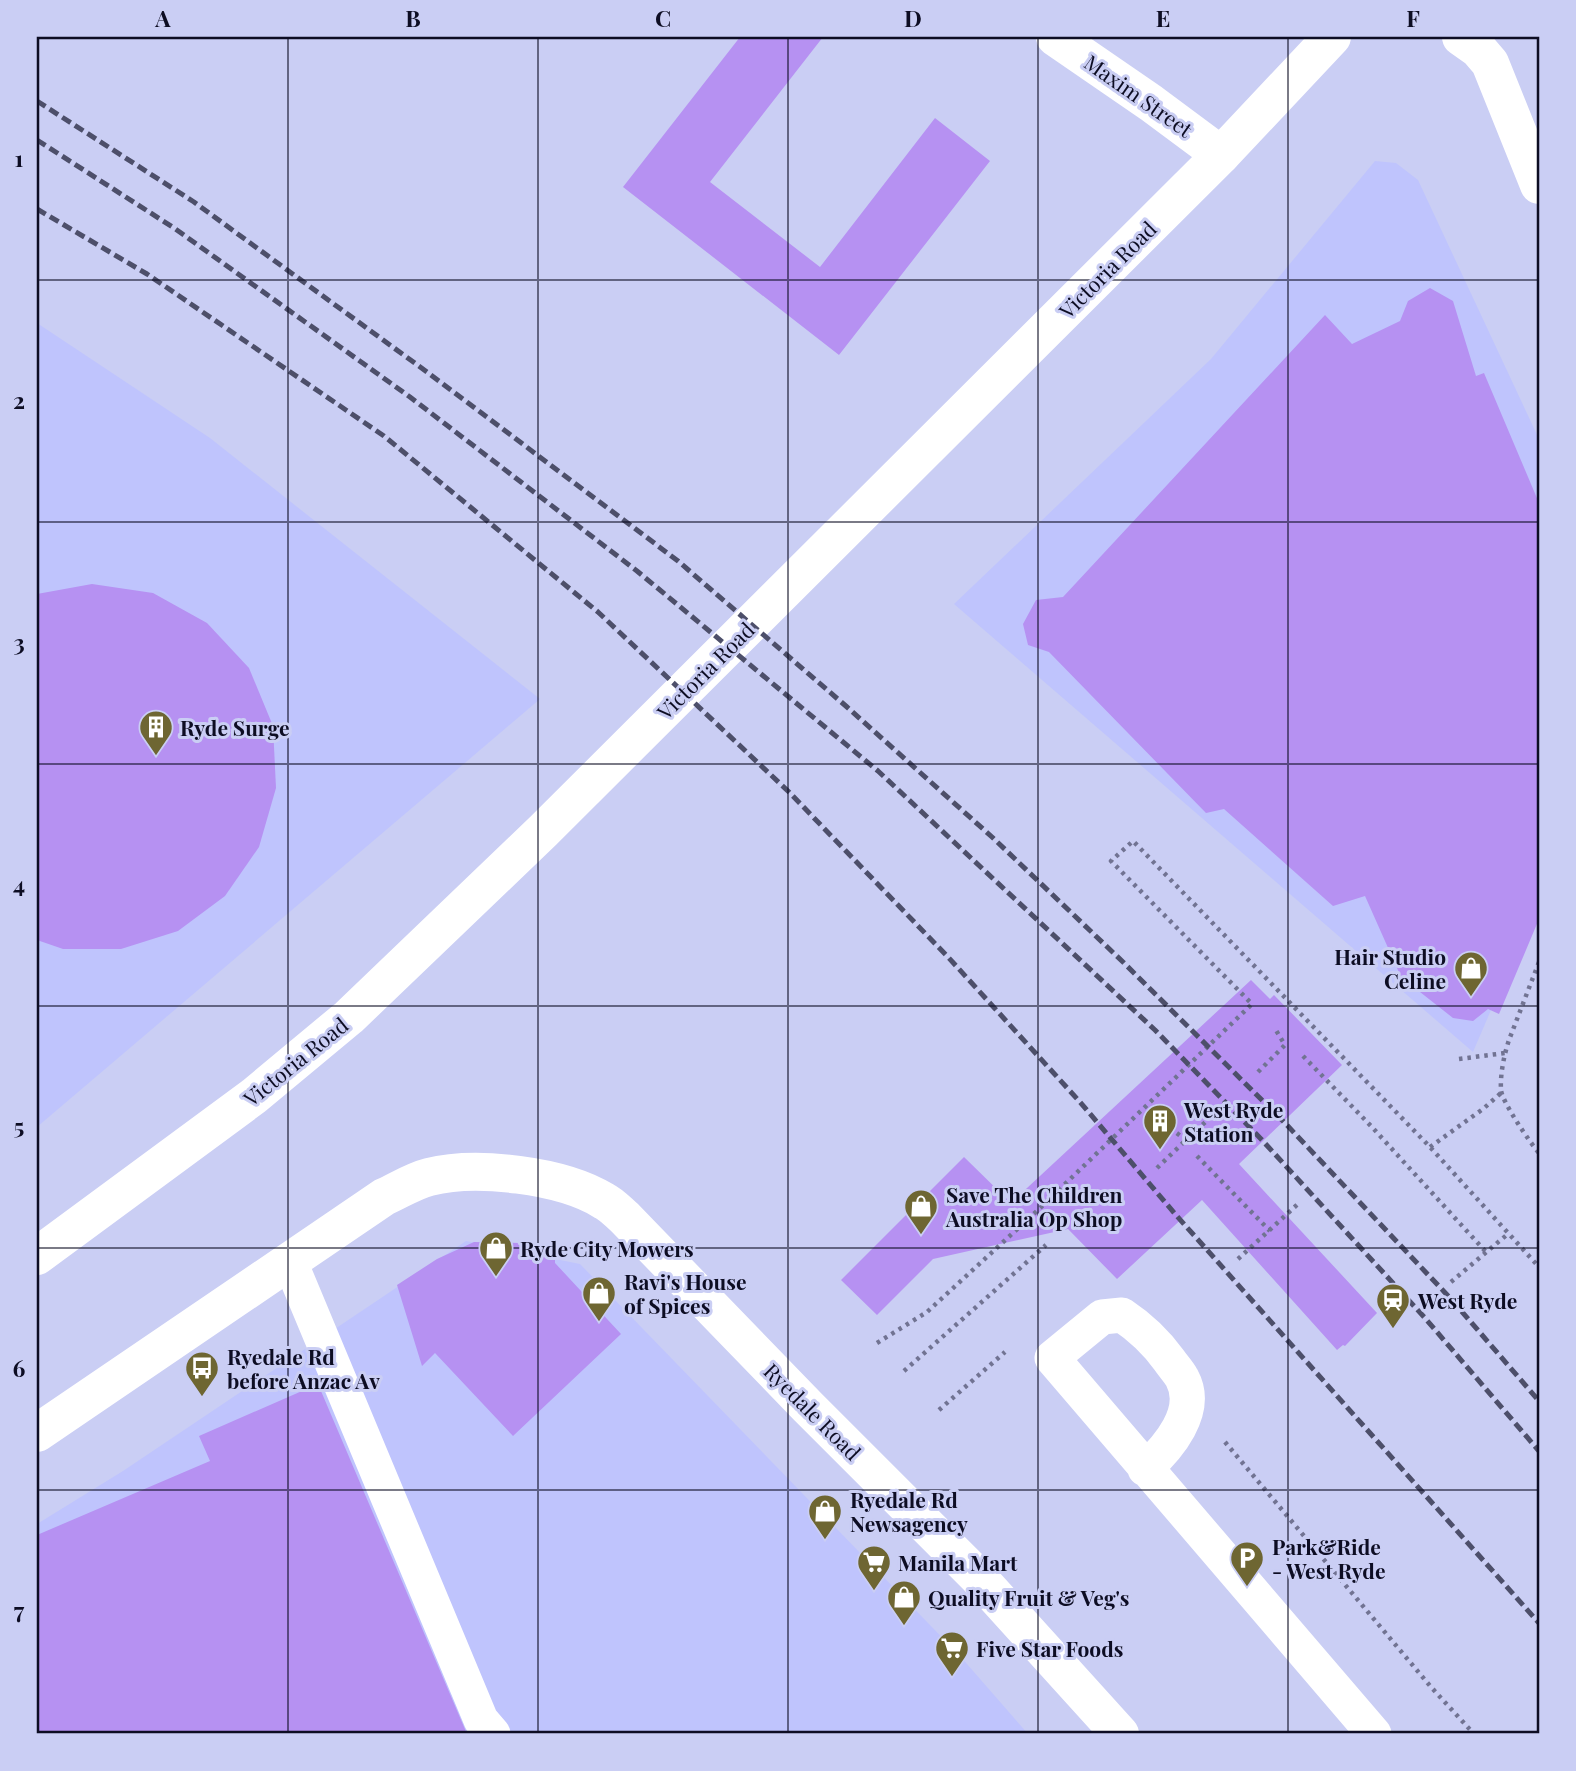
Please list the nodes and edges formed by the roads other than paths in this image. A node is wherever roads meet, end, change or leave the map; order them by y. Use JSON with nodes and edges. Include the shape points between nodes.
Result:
{"nodes":[{"id":1,"x":1055,"y":37,"type":"edge"},
{"id":2,"x":1332,"y":37,"type":"edge"},
{"id":3,"x":1461,"y":37,"type":"edge"},
{"id":4,"x":1221,"y":155,"type":"junction"},
{"id":5,"x":1539,"y":185,"type":"edge"},
{"id":6,"x":37,"y":1256,"type":"edge"},
{"id":7,"x":290,"y":1262,"type":"junction"},
{"id":8,"x":37,"y":1433,"type":"edge"},
{"id":9,"x":1145,"y":1469,"type":"dead end"},
{"id":10,"x":493,"y":1734,"type":"edge"},
{"id":11,"x":1120,"y":1734,"type":"edge"},
{"id":12,"x":1374,"y":1734,"type":"edge"}],
"edges":[{"from":1,"to":4,"type":"main road","name":"Maxim Street"},
{"from":2,"to":4,"type":"main road","name":"Victoria Road"},
{"from":3,"to":5,"type":"main road","via":[[1490,63]]},
{"from":4,"to":6,"type":"main road","name":"Victoria Road","via":[[543,831],[349,1017],[254,1096]]},
{"from":7,"to":8,"type":"main road"},
{"from":7,"to":10,"type":"lane","via":[[481,1720]]},
{"from":7,"to":11,"type":"main road","name":"Ryedale Road","via":[[384,1197],[427,1178],[465,1171],[500,1173],[546,1179],[604,1200],[977,1576]]},
{"from":9,"to":12,"type":"lane"}]}
